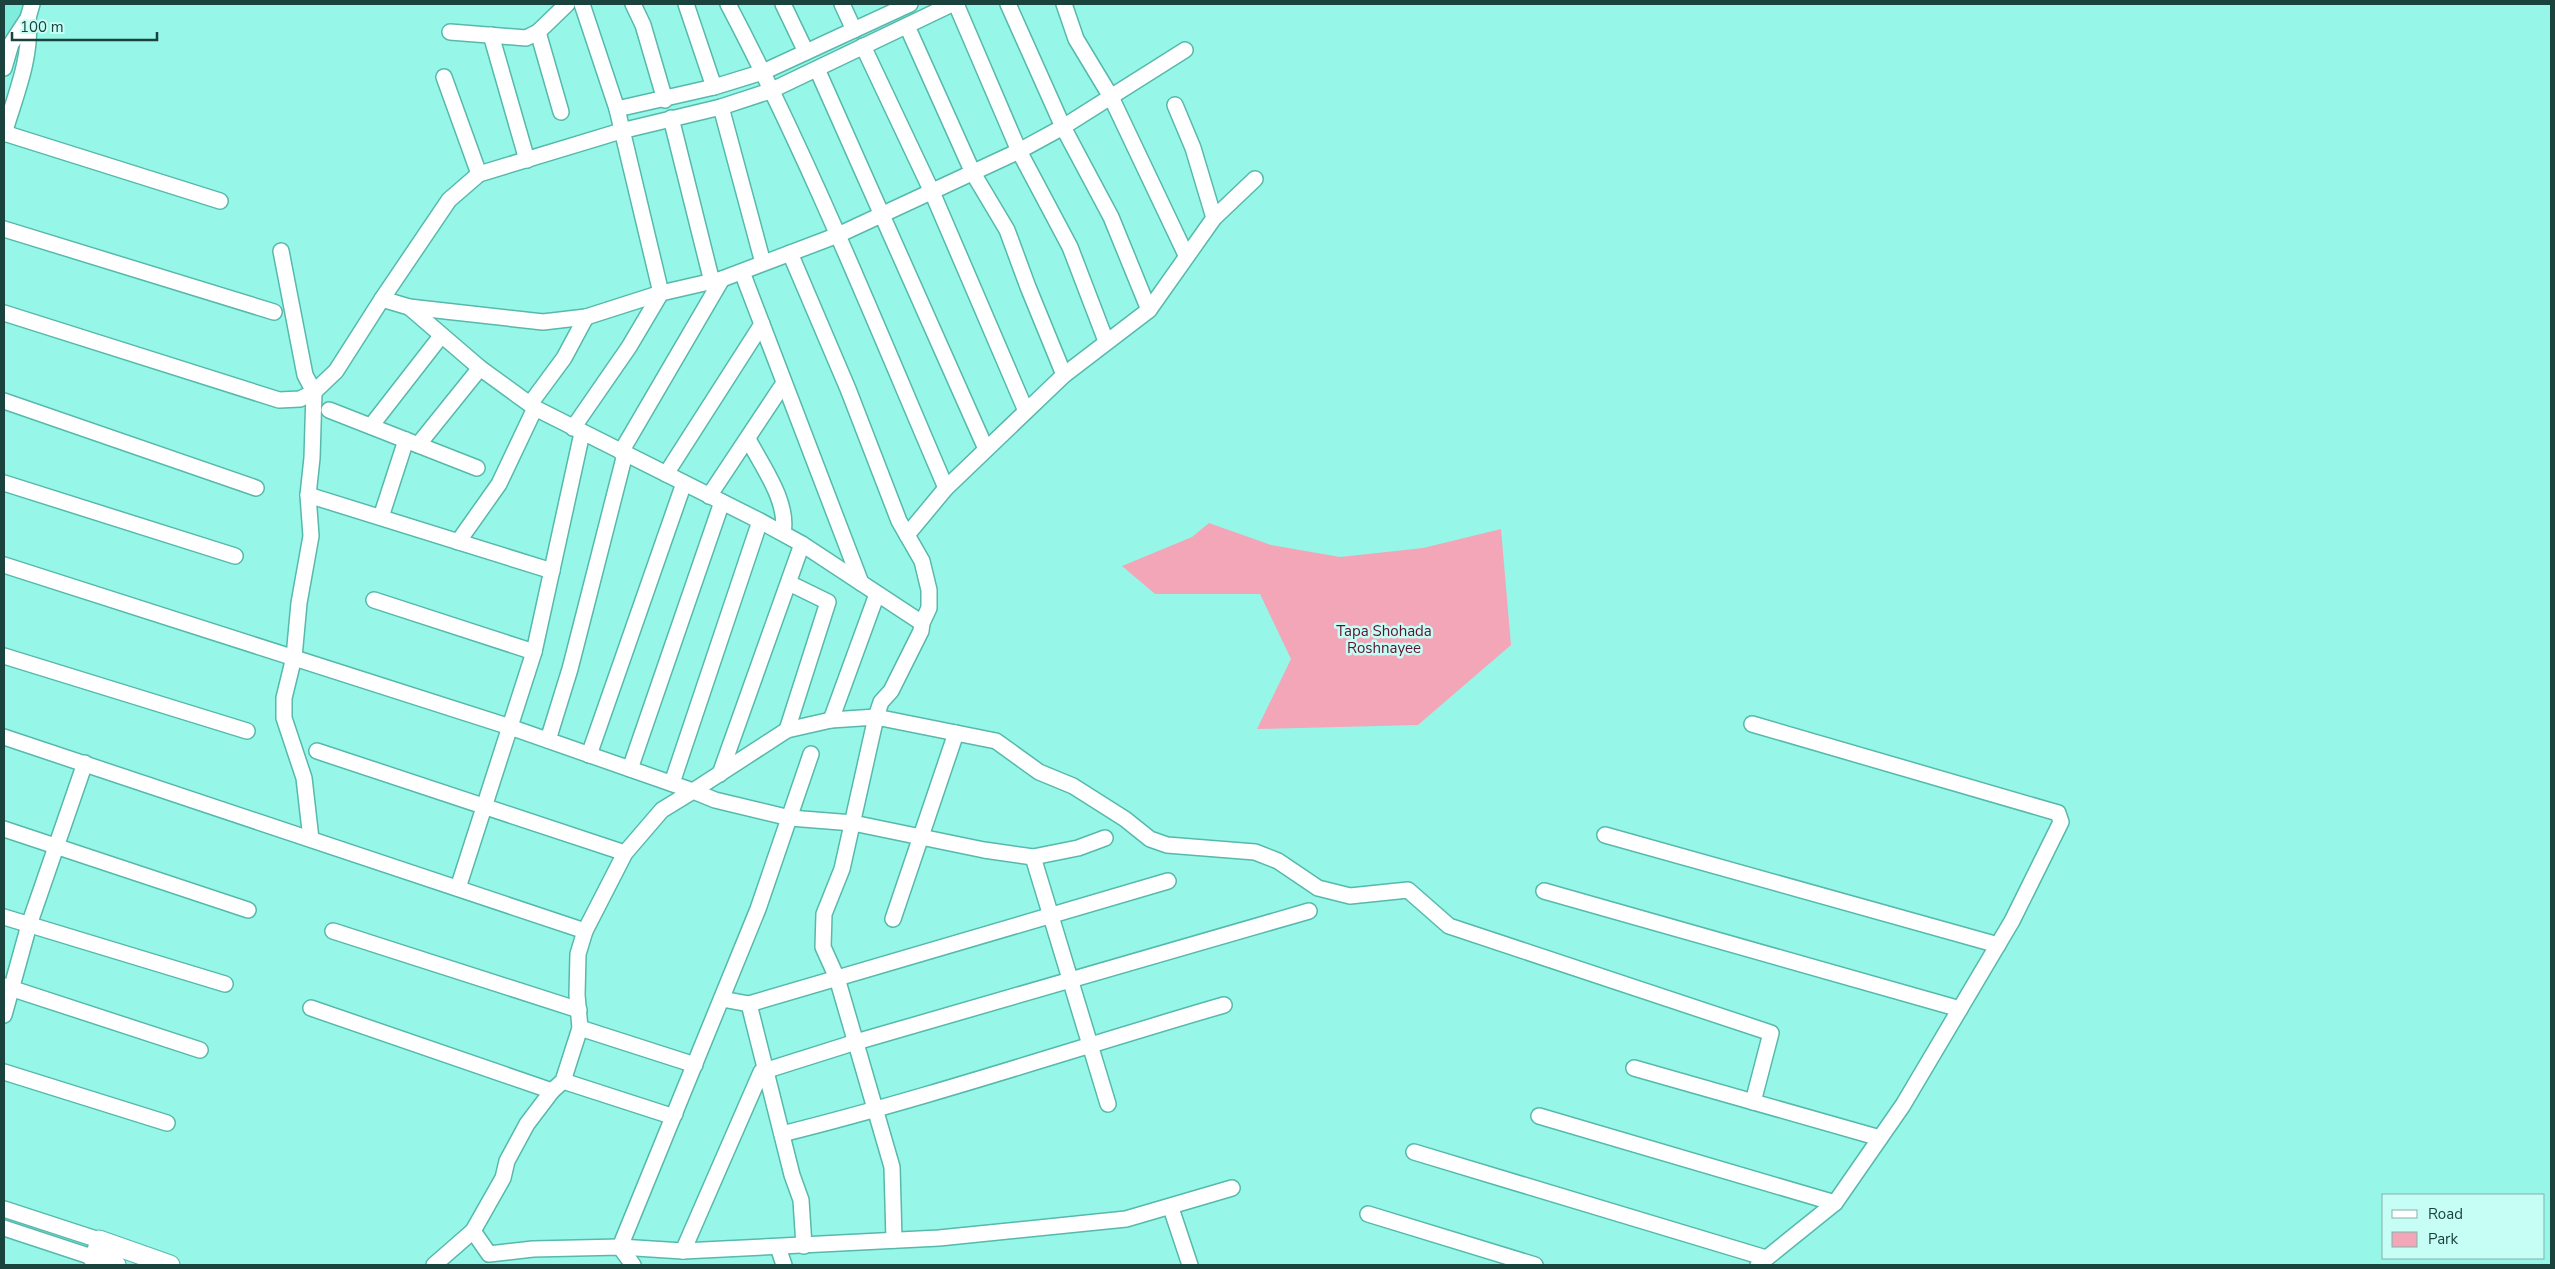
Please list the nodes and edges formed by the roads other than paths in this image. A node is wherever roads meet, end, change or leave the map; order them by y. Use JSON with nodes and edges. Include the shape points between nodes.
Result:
{"nodes":[{"id":1,"x":567,"y":4,"type":"edge"},
{"id":2,"x":582,"y":4,"type":"edge"},
{"id":3,"x":632,"y":4,"type":"edge"},
{"id":4,"x":686,"y":4,"type":"edge"},
{"id":5,"x":728,"y":4,"type":"edge"},
{"id":6,"x":783,"y":4,"type":"edge"},
{"id":7,"x":842,"y":4,"type":"edge"},
{"id":8,"x":954,"y":4,"type":"edge"},
{"id":9,"x":1008,"y":4,"type":"edge"},
{"id":10,"x":1064,"y":4,"type":"edge"},
{"id":11,"x":905,"y":5,"type":"edge"},
{"id":12,"x":30,"y":11,"type":"edge"},
{"id":13,"x":907,"y":26,"type":"junction"},
{"id":14,"x":854,"y":30,"type":"junction"},
{"id":15,"x":450,"y":32,"type":"dead end"},
{"id":16,"x":538,"y":32,"type":"junction"},
{"id":17,"x":491,"y":35,"type":"junction"},
{"id":18,"x":863,"y":46,"type":"junction"},
{"id":19,"x":1185,"y":50,"type":"dead end"},
{"id":20,"x":806,"y":52,"type":"junction"},
{"id":21,"x":4,"y":68,"type":"edge"},
{"id":22,"x":817,"y":68,"type":"junction"},
{"id":23,"x":763,"y":72,"type":"junction"},
{"id":24,"x":444,"y":77,"type":"dead end"},
{"id":25,"x":714,"y":87,"type":"junction"},
{"id":26,"x":770,"y":90,"type":"junction"},
{"id":27,"x":1111,"y":98,"type":"junction"},
{"id":28,"x":665,"y":100,"type":"junction"},
{"id":29,"x":1175,"y":105,"type":"dead end"},
{"id":30,"x":721,"y":107,"type":"junction"},
{"id":31,"x":617,"y":109,"type":"junction"},
{"id":32,"x":561,"y":112,"type":"dead end"},
{"id":33,"x":671,"y":118,"type":"junction"},
{"id":34,"x":1064,"y":127,"type":"junction"},
{"id":35,"x":621,"y":131,"type":"junction"},
{"id":36,"x":4,"y":133,"type":"edge"},
{"id":37,"x":1019,"y":150,"type":"junction"},
{"id":38,"x":527,"y":160,"type":"junction"},
{"id":39,"x":973,"y":173,"type":"junction"},
{"id":40,"x":479,"y":174,"type":"junction"},
{"id":41,"x":1255,"y":179,"type":"dead end"},
{"id":42,"x":932,"y":192,"type":"junction"},
{"id":43,"x":220,"y":200,"type":"dead end"},
{"id":44,"x":883,"y":214,"type":"junction"},
{"id":45,"x":1214,"y":218,"type":"junction"},
{"id":46,"x":4,"y":229,"type":"edge"},
{"id":47,"x":838,"y":235,"type":"junction"},
{"id":48,"x":281,"y":251,"type":"dead end"},
{"id":49,"x":790,"y":252,"type":"junction"},
{"id":50,"x":1186,"y":256,"type":"junction"},
{"id":51,"x":763,"y":263,"type":"junction"},
{"id":52,"x":742,"y":272,"type":"junction"},
{"id":53,"x":717,"y":280,"type":"junction"},
{"id":54,"x":661,"y":293,"type":"junction"},
{"id":55,"x":382,"y":299,"type":"junction"},
{"id":56,"x":409,"y":307,"type":"junction"},
{"id":57,"x":1149,"y":310,"type":"junction"},
{"id":58,"x":274,"y":312,"type":"dead end"},
{"id":59,"x":4,"y":313,"type":"edge"},
{"id":60,"x":586,"y":317,"type":"junction"},
{"id":61,"x":762,"y":324,"type":"junction"},
{"id":62,"x":442,"y":336,"type":"junction"},
{"id":63,"x":1106,"y":341,"type":"junction"},
{"id":64,"x":480,"y":368,"type":"junction"},
{"id":65,"x":1064,"y":375,"type":"junction"},
{"id":66,"x":784,"y":384,"type":"junction"},
{"id":67,"x":314,"y":392,"type":"junction"},
{"id":68,"x":4,"y":401,"type":"edge"},
{"id":69,"x":532,"y":406,"type":"junction"},
{"id":70,"x":329,"y":410,"type":"dead end"},
{"id":71,"x":1026,"y":411,"type":"junction"},
{"id":72,"x":371,"y":426,"type":"junction"},
{"id":73,"x":577,"y":430,"type":"junction"},
{"id":74,"x":748,"y":439,"type":"junction"},
{"id":75,"x":412,"y":443,"type":"junction"},
{"id":76,"x":986,"y":449,"type":"junction"},
{"id":77,"x":623,"y":453,"type":"junction"},
{"id":78,"x":477,"y":468,"type":"dead end"},
{"id":79,"x":666,"y":474,"type":"junction"},
{"id":80,"x":4,"y":483,"type":"edge"},
{"id":81,"x":684,"y":483,"type":"junction"},
{"id":82,"x":256,"y":488,"type":"dead end"},
{"id":83,"x":946,"y":488,"type":"junction"},
{"id":84,"x":308,"y":495,"type":"junction"},
{"id":85,"x":716,"y":499,"type":"junction"},
{"id":86,"x":381,"y":517,"type":"junction"},
{"id":87,"x":760,"y":521,"type":"junction"},
{"id":88,"x":782,"y":533,"type":"junction"},
{"id":89,"x":907,"y":535,"type":"junction"},
{"id":90,"x":458,"y":542,"type":"junction"},
{"id":91,"x":802,"y":544,"type":"junction"},
{"id":92,"x":235,"y":556,"type":"dead end"},
{"id":93,"x":4,"y":565,"type":"edge"},
{"id":94,"x":552,"y":571,"type":"junction"},
{"id":95,"x":789,"y":583,"type":"junction"},
{"id":96,"x":861,"y":583,"type":"junction"},
{"id":97,"x":877,"y":594,"type":"junction"},
{"id":98,"x":374,"y":600,"type":"dead end"},
{"id":99,"x":922,"y":623,"type":"junction"},
{"id":100,"x":534,"y":652,"type":"junction"},
{"id":101,"x":4,"y":656,"type":"edge"},
{"id":102,"x":300,"y":659,"type":"junction"},
{"id":103,"x":876,"y":717,"type":"junction"},
{"id":104,"x":830,"y":720,"type":"junction"},
{"id":105,"x":1752,"y":724,"type":"dead end"},
{"id":106,"x":510,"y":727,"type":"junction"},
{"id":107,"x":787,"y":730,"type":"junction"},
{"id":108,"x":247,"y":731,"type":"dead end"},
{"id":109,"x":956,"y":733,"type":"junction"},
{"id":110,"x":4,"y":737,"type":"edge"},
{"id":111,"x":548,"y":740,"type":"junction"},
{"id":112,"x":317,"y":751,"type":"dead end"},
{"id":113,"x":811,"y":754,"type":"dead end"},
{"id":114,"x":589,"y":755,"type":"junction"},
{"id":115,"x":85,"y":763,"type":"junction"},
{"id":116,"x":630,"y":769,"type":"junction"},
{"id":117,"x":720,"y":774,"type":"junction"},
{"id":118,"x":672,"y":784,"type":"junction"},
{"id":119,"x":693,"y":791,"type":"junction"},
{"id":120,"x":485,"y":806,"type":"junction"},
{"id":121,"x":790,"y":818,"type":"junction"},
{"id":122,"x":853,"y":823,"type":"junction"},
{"id":123,"x":4,"y":829,"type":"edge"},
{"id":124,"x":1605,"y":835,"type":"dead end"},
{"id":125,"x":920,"y":837,"type":"junction"},
{"id":126,"x":1105,"y":838,"type":"dead end"},
{"id":127,"x":311,"y":839,"type":"junction"},
{"id":128,"x":58,"y":846,"type":"junction"},
{"id":129,"x":625,"y":853,"type":"junction"},
{"id":130,"x":1033,"y":857,"type":"junction"},
{"id":131,"x":1168,"y":881,"type":"dead end"},
{"id":132,"x":458,"y":888,"type":"junction"},
{"id":133,"x":1544,"y":891,"type":"dead end"},
{"id":134,"x":248,"y":910,"type":"dead end"},
{"id":135,"x":1309,"y":910,"type":"dead end"},
{"id":136,"x":1052,"y":915,"type":"junction"},
{"id":137,"x":4,"y":917,"type":"edge"},
{"id":138,"x":893,"y":918,"type":"dead end"},
{"id":139,"x":29,"y":925,"type":"junction"},
{"id":140,"x":333,"y":931,"type":"dead end"},
{"id":141,"x":585,"y":931,"type":"junction"},
{"id":142,"x":1998,"y":945,"type":"junction"},
{"id":143,"x":837,"y":978,"type":"junction"},
{"id":144,"x":1072,"y":980,"type":"junction"},
{"id":145,"x":225,"y":984,"type":"dead end"},
{"id":146,"x":8,"y":987,"type":"edge"},
{"id":147,"x":722,"y":999,"type":"junction"},
{"id":148,"x":749,"y":1004,"type":"junction"},
{"id":149,"x":1224,"y":1005,"type":"dead end"},
{"id":150,"x":311,"y":1008,"type":"dead end"},
{"id":151,"x":1960,"y":1009,"type":"junction"},
{"id":152,"x":579,"y":1010,"type":"junction"},
{"id":153,"x":4,"y":1015,"type":"edge"},
{"id":154,"x":580,"y":1028,"type":"junction"},
{"id":155,"x":856,"y":1042,"type":"junction"},
{"id":156,"x":1090,"y":1044,"type":"junction"},
{"id":157,"x":200,"y":1050,"type":"dead end"},
{"id":158,"x":695,"y":1065,"type":"junction"},
{"id":159,"x":1634,"y":1068,"type":"dead end"},
{"id":160,"x":766,"y":1069,"type":"junction"},
{"id":161,"x":4,"y":1072,"type":"edge"},
{"id":162,"x":558,"y":1086,"type":"junction"},
{"id":163,"x":1752,"y":1102,"type":"junction"},
{"id":164,"x":1108,"y":1104,"type":"dead end"},
{"id":165,"x":874,"y":1112,"type":"junction"},
{"id":166,"x":675,"y":1114,"type":"junction"},
{"id":167,"x":1539,"y":1116,"type":"dead end"},
{"id":168,"x":167,"y":1123,"type":"dead end"},
{"id":169,"x":782,"y":1134,"type":"junction"},
{"id":170,"x":1880,"y":1138,"type":"junction"},
{"id":171,"x":1414,"y":1152,"type":"dead end"},
{"id":172,"x":1232,"y":1188,"type":"dead end"},
{"id":173,"x":1835,"y":1203,"type":"junction"},
{"id":174,"x":1171,"y":1208,"type":"junction"},
{"id":175,"x":4,"y":1209,"type":"edge"},
{"id":176,"x":1368,"y":1214,"type":"dead end"},
{"id":177,"x":4,"y":1228,"type":"edge"},
{"id":178,"x":473,"y":1231,"type":"junction"},
{"id":179,"x":894,"y":1240,"type":"junction"},
{"id":180,"x":804,"y":1246,"type":"junction"},
{"id":181,"x":620,"y":1247,"type":"junction"},
{"id":182,"x":778,"y":1247,"type":"junction"},
{"id":183,"x":95,"y":1248,"type":"junction"},
{"id":184,"x":683,"y":1251,"type":"junction"},
{"id":185,"x":1762,"y":1262,"type":"edge"},
{"id":186,"x":438,"y":1264,"type":"edge"},
{"id":187,"x":116,"y":1265,"type":"edge"},
{"id":188,"x":170,"y":1265,"type":"edge"},
{"id":189,"x":633,"y":1265,"type":"edge"},
{"id":190,"x":784,"y":1265,"type":"edge"},
{"id":191,"x":1190,"y":1265,"type":"edge"},
{"id":192,"x":1535,"y":1265,"type":"edge"}],
"edges":[{"from":1,"to":16,"type":"street"},
{"from":2,"to":31,"type":"street"},
{"from":3,"to":28,"type":"street","via":[[643,25]]},
{"from":4,"to":25,"type":"street"},
{"from":5,"to":23,"type":"street"},
{"from":6,"to":20,"type":"street"},
{"from":7,"to":14,"type":"street"},
{"from":8,"to":13,"type":"street"},
{"from":8,"to":37,"type":"street"},
{"from":9,"to":34,"type":"street"},
{"from":10,"to":27,"type":"street","via":[[1076,39]]},
{"from":11,"to":14,"type":"street"},
{"from":12,"to":21,"type":"street","via":[[11,44]]},
{"from":12,"to":36,"type":"street","via":[[27,58]]},
{"from":13,"to":18,"type":"street"},
{"from":13,"to":39,"type":"street"},
{"from":14,"to":20,"type":"street"},
{"from":15,"to":17,"type":"street"},
{"from":16,"to":17,"type":"street","via":[[526,38]]},
{"from":16,"to":32,"type":"street"},
{"from":17,"to":38,"type":"street"},
{"from":18,"to":22,"type":"street"},
{"from":18,"to":42,"type":"street"},
{"from":19,"to":27,"type":"street"},
{"from":20,"to":23,"type":"street"},
{"from":22,"to":26,"type":"street"},
{"from":22,"to":44,"type":"street"},
{"from":23,"to":25,"type":"street"},
{"from":23,"to":26,"type":"street"},
{"from":24,"to":40,"type":"street"},
{"from":25,"to":28,"type":"street"},
{"from":26,"to":30,"type":"street"},
{"from":26,"to":47,"type":"street"},
{"from":27,"to":34,"type":"street"},
{"from":27,"to":50,"type":"street"},
{"from":28,"to":31,"type":"street"},
{"from":29,"to":45,"type":"street"},
{"from":30,"to":33,"type":"street"},
{"from":30,"to":51,"type":"street"},
{"from":31,"to":35,"type":"street"},
{"from":33,"to":35,"type":"street"},
{"from":33,"to":53,"type":"street"},
{"from":34,"to":37,"type":"street"},
{"from":34,"to":57,"type":"street","via":[[1111,217]]},
{"from":35,"to":38,"type":"street"},
{"from":35,"to":54,"type":"street"},
{"from":36,"to":43,"type":"street"},
{"from":37,"to":39,"type":"street"},
{"from":37,"to":63,"type":"street","via":[[1070,247]]},
{"from":38,"to":40,"type":"street"},
{"from":39,"to":42,"type":"street"},
{"from":39,"to":65,"type":"street","via":[[1007,230]]},
{"from":40,"to":55,"type":"street","via":[[449,200]]},
{"from":41,"to":45,"type":"street"},
{"from":42,"to":44,"type":"street"},
{"from":42,"to":71,"type":"street"},
{"from":44,"to":47,"type":"street"},
{"from":44,"to":76,"type":"street"},
{"from":45,"to":50,"type":"street"},
{"from":46,"to":58,"type":"street"},
{"from":47,"to":49,"type":"street"},
{"from":47,"to":83,"type":"street"},
{"from":48,"to":67,"type":"street","via":[[305,375]]},
{"from":49,"to":51,"type":"street"},
{"from":49,"to":89,"type":"street"},
{"from":50,"to":57,"type":"street"},
{"from":51,"to":52,"type":"street"},
{"from":52,"to":53,"type":"street"},
{"from":52,"to":61,"type":"street"},
{"from":53,"to":54,"type":"street"},
{"from":53,"to":77,"type":"street"},
{"from":54,"to":60,"type":"street"},
{"from":54,"to":73,"type":"street"},
{"from":55,"to":56,"type":"street"},
{"from":55,"to":67,"type":"street","via":[[336,371]]},
{"from":56,"to":60,"type":"street","via":[[543,322]]},
{"from":56,"to":62,"type":"street"},
{"from":57,"to":63,"type":"street"},
{"from":59,"to":67,"type":"street","via":[[279,400],[300,400]]},
{"from":60,"to":69,"type":"street"},
{"from":61,"to":66,"type":"street"},
{"from":61,"to":79,"type":"street"},
{"from":62,"to":64,"type":"street"},
{"from":62,"to":72,"type":"street"},
{"from":63,"to":65,"type":"street"},
{"from":64,"to":69,"type":"street"},
{"from":64,"to":75,"type":"street"},
{"from":65,"to":71,"type":"street"},
{"from":66,"to":74,"type":"street"},
{"from":66,"to":96,"type":"street"},
{"from":67,"to":84,"type":"street"},
{"from":68,"to":82,"type":"street"},
{"from":69,"to":73,"type":"street"},
{"from":69,"to":90,"type":"street","via":[[499,484]]},
{"from":70,"to":72,"type":"street"},
{"from":71,"to":76,"type":"street"},
{"from":72,"to":75,"type":"street"},
{"from":73,"to":77,"type":"street"},
{"from":73,"to":94,"type":"street"},
{"from":74,"to":85,"type":"street"},
{"from":74,"to":88,"type":"street","via":[[777,494],[785,521]]},
{"from":75,"to":78,"type":"street"},
{"from":75,"to":86,"type":"street"},
{"from":76,"to":83,"type":"street"},
{"from":77,"to":79,"type":"street"},
{"from":77,"to":111,"type":"street","via":[[570,669]]},
{"from":79,"to":81,"type":"street"},
{"from":80,"to":92,"type":"street"},
{"from":81,"to":85,"type":"street"},
{"from":81,"to":114,"type":"street"},
{"from":83,"to":89,"type":"street"},
{"from":84,"to":86,"type":"street"},
{"from":84,"to":102,"type":"street","via":[[311,536],[299,603]]},
{"from":85,"to":87,"type":"street"},
{"from":85,"to":116,"type":"street"},
{"from":86,"to":90,"type":"street"},
{"from":87,"to":88,"type":"street"},
{"from":87,"to":118,"type":"street"},
{"from":88,"to":91,"type":"street"},
{"from":89,"to":99,"type":"street","via":[[922,561],[929,590],[928,608]]},
{"from":90,"to":94,"type":"street"},
{"from":91,"to":95,"type":"street"},
{"from":91,"to":96,"type":"street"},
{"from":93,"to":102,"type":"street"},
{"from":94,"to":100,"type":"street"},
{"from":95,"to":107,"type":"street","via":[[828,602]]},
{"from":95,"to":117,"type":"street"},
{"from":96,"to":97,"type":"street"},
{"from":97,"to":99,"type":"street"},
{"from":97,"to":104,"type":"street"},
{"from":98,"to":100,"type":"street"},
{"from":99,"to":103,"type":"street","via":[[892,691],[882,702]]},
{"from":100,"to":106,"type":"street"},
{"from":101,"to":108,"type":"street"},
{"from":102,"to":106,"type":"street"},
{"from":102,"to":127,"type":"street","via":[[284,698],[284,718],[304,778]]},
{"from":103,"to":104,"type":"street"},
{"from":103,"to":109,"type":"street"},
{"from":103,"to":122,"type":"street"},
{"from":104,"to":107,"type":"street"},
{"from":105,"to":142,"type":"street","via":[[2058,813],[2061,822]]},
{"from":106,"to":111,"type":"street"},
{"from":106,"to":120,"type":"street"},
{"from":107,"to":117,"type":"street"},
{"from":109,"to":125,"type":"street"},
{"from":109,"to":163,"type":"street","via":[[996,740],[1039,772],[1073,786],[1150,839],[1166,845],[1255,852],[1278,861],[1318,888],[1350,896],[1408,890],[1449,926],[1771,1033]]},
{"from":110,"to":115,"type":"street"},
{"from":111,"to":114,"type":"street"},
{"from":112,"to":120,"type":"street"},
{"from":113,"to":121,"type":"street"},
{"from":114,"to":116,"type":"street"},
{"from":115,"to":127,"type":"street"},
{"from":115,"to":128,"type":"street"},
{"from":116,"to":118,"type":"street"},
{"from":117,"to":119,"type":"street"},
{"from":118,"to":119,"type":"street"},
{"from":119,"to":121,"type":"street","via":[[715,800]]},
{"from":119,"to":129,"type":"street","via":[[662,810]]},
{"from":120,"to":129,"type":"street"},
{"from":120,"to":132,"type":"street"},
{"from":121,"to":122,"type":"street"},
{"from":121,"to":147,"type":"street"},
{"from":122,"to":125,"type":"street"},
{"from":122,"to":143,"type":"street","via":[[842,869],[824,914],[824,947]]},
{"from":123,"to":128,"type":"street"},
{"from":124,"to":142,"type":"street"},
{"from":125,"to":130,"type":"street"},
{"from":125,"to":138,"type":"street"},
{"from":126,"to":130,"type":"street","via":[[1078,848]]},
{"from":127,"to":132,"type":"street"},
{"from":128,"to":134,"type":"street"},
{"from":128,"to":139,"type":"street"},
{"from":129,"to":141,"type":"street"},
{"from":130,"to":136,"type":"street"},
{"from":131,"to":136,"type":"street"},
{"from":132,"to":141,"type":"street"},
{"from":133,"to":151,"type":"street"},
{"from":135,"to":144,"type":"street"},
{"from":136,"to":143,"type":"street"},
{"from":136,"to":144,"type":"street"},
{"from":137,"to":139,"type":"street"},
{"from":139,"to":145,"type":"street"},
{"from":139,"to":146,"type":"street"},
{"from":140,"to":152,"type":"street"},
{"from":141,"to":152,"type":"street","via":[[578,954]]},
{"from":142,"to":151,"type":"street"},
{"from":143,"to":148,"type":"street"},
{"from":143,"to":155,"type":"street"},
{"from":144,"to":155,"type":"street"},
{"from":144,"to":156,"type":"street"},
{"from":146,"to":153,"type":"street"},
{"from":146,"to":157,"type":"street"},
{"from":147,"to":148,"type":"street"},
{"from":147,"to":158,"type":"street"},
{"from":148,"to":160,"type":"street"},
{"from":149,"to":156,"type":"street"},
{"from":150,"to":162,"type":"street"},
{"from":151,"to":170,"type":"street"},
{"from":152,"to":154,"type":"street"},
{"from":154,"to":158,"type":"street"},
{"from":154,"to":162,"type":"street"},
{"from":155,"to":160,"type":"street"},
{"from":155,"to":165,"type":"street"},
{"from":156,"to":164,"type":"street"},
{"from":156,"to":165,"type":"street"},
{"from":158,"to":166,"type":"street"},
{"from":159,"to":163,"type":"street"},
{"from":160,"to":169,"type":"street"},
{"from":160,"to":184,"type":"street","via":[[761,1072]]},
{"from":161,"to":168,"type":"street"},
{"from":162,"to":166,"type":"street","via":[[668,1115]]},
{"from":162,"to":178,"type":"street","via":[[526,1124]]},
{"from":163,"to":170,"type":"street"},
{"from":165,"to":169,"type":"street"},
{"from":165,"to":179,"type":"street","via":[[892,1167]]},
{"from":166,"to":181,"type":"street"},
{"from":167,"to":173,"type":"street"},
{"from":169,"to":180,"type":"street","via":[[801,1200]]},
{"from":170,"to":173,"type":"street"},
{"from":171,"to":185,"type":"street"},
{"from":172,"to":174,"type":"street"},
{"from":173,"to":185,"type":"street"},
{"from":174,"to":179,"type":"street","via":[[1126,1220]]},
{"from":174,"to":191,"type":"street"},
{"from":175,"to":183,"type":"street"},
{"from":176,"to":192,"type":"street"},
{"from":177,"to":183,"type":"street"},
{"from":178,"to":181,"type":"street","via":[[489,1254],[533,1249]]},
{"from":178,"to":186,"type":"street"},
{"from":179,"to":180,"type":"street"},
{"from":180,"to":182,"type":"street"},
{"from":181,"to":184,"type":"street"},
{"from":181,"to":189,"type":"street"},
{"from":182,"to":184,"type":"street"},
{"from":182,"to":190,"type":"street"},
{"from":183,"to":187,"type":"main road"},
{"from":183,"to":188,"type":"main road"}]}
